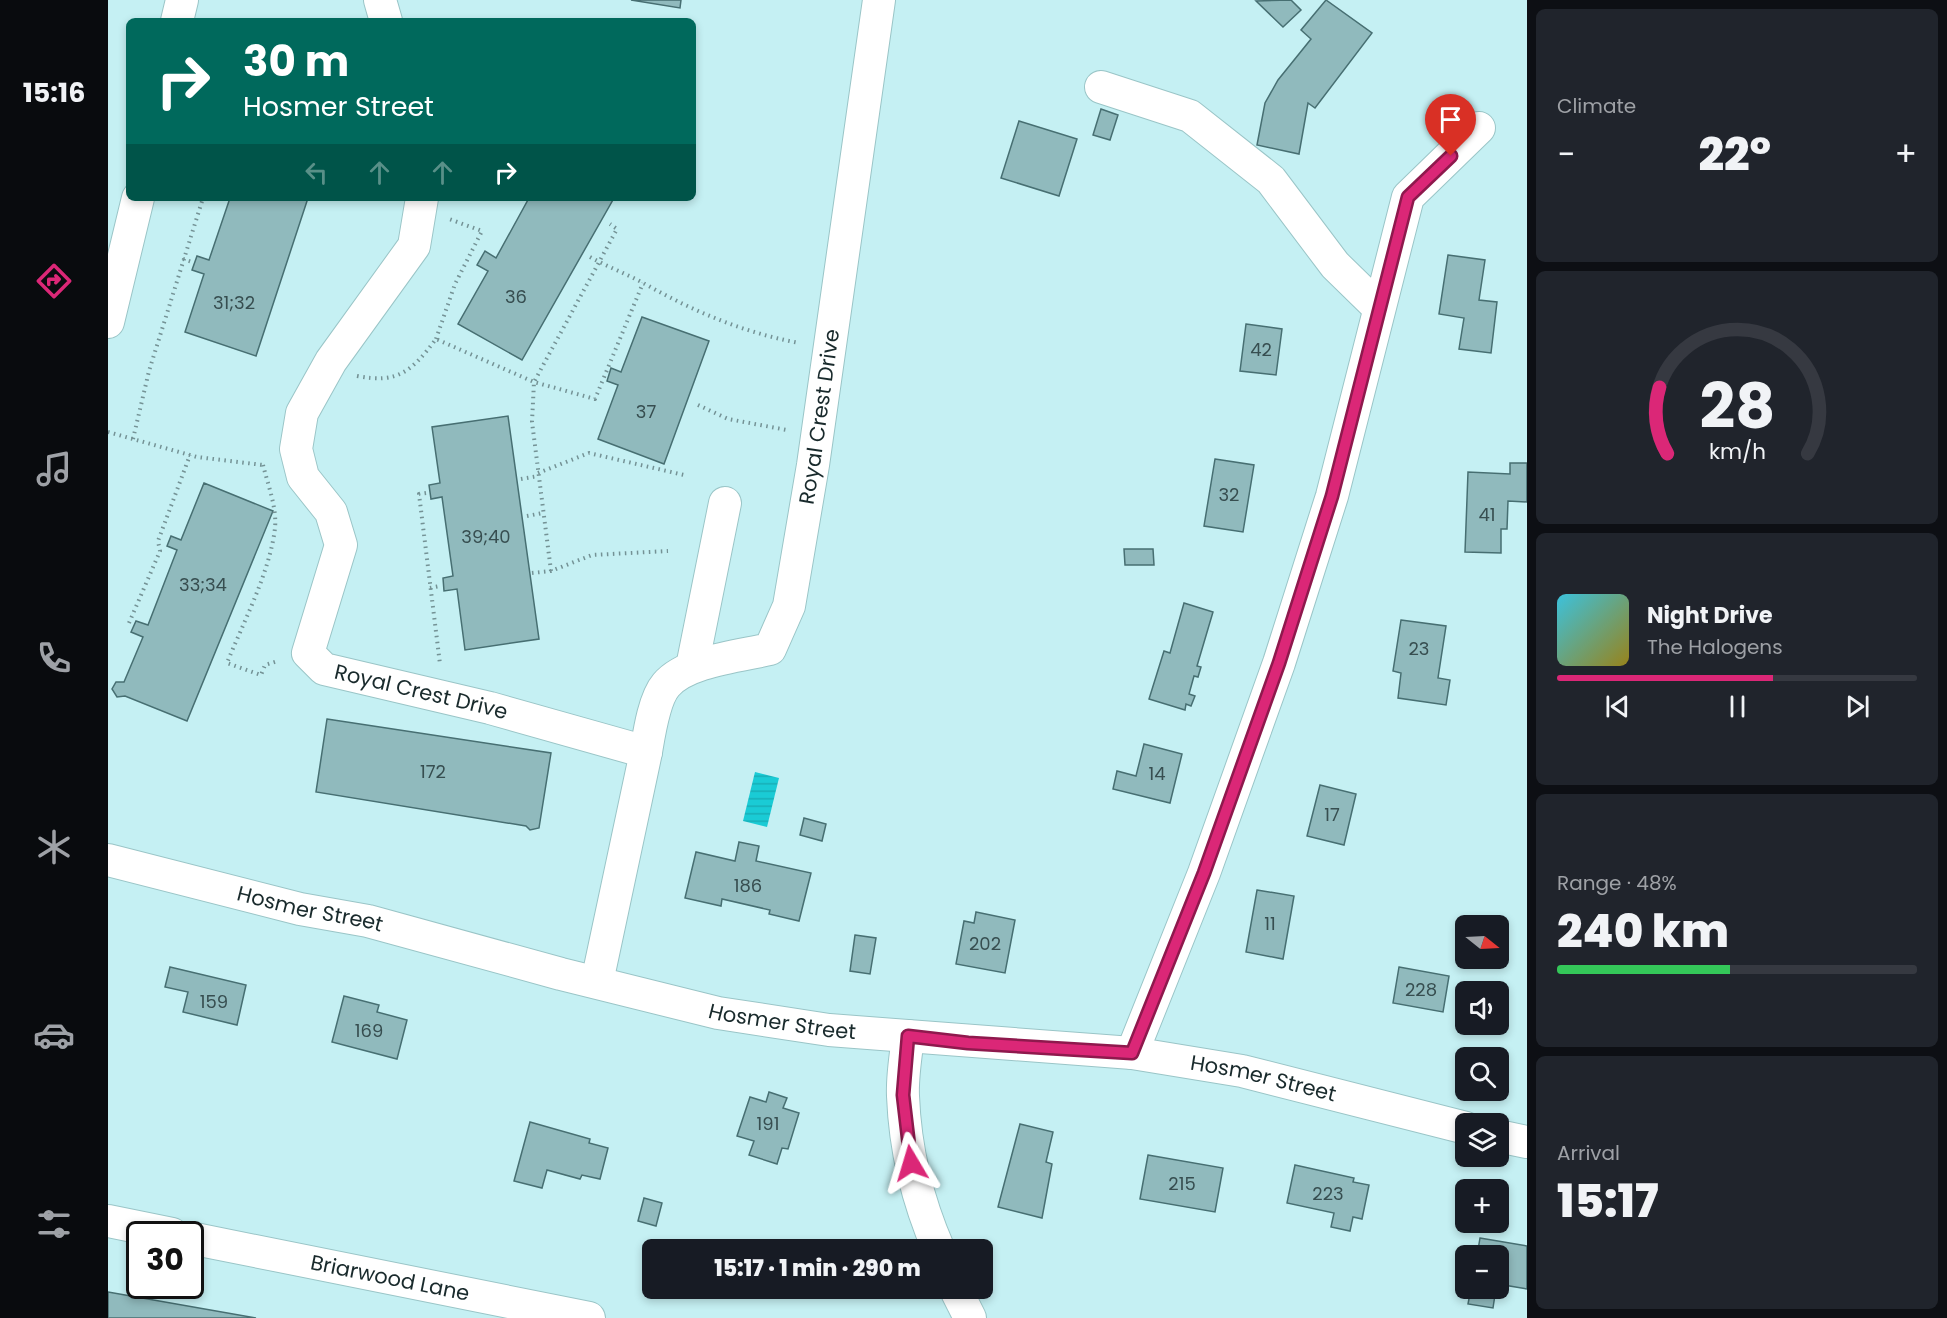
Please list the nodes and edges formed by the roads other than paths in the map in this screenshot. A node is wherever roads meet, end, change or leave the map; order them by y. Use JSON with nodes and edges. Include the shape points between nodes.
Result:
{"nodes":[{"id":1,"x":182,"y":0,"type":"edge"},
{"id":2,"x":380,"y":0,"type":"edge"},
{"id":3,"x":879,"y":0,"type":"edge"},
{"id":4,"x":178,"y":18,"type":"edge"},
{"id":5,"x":385,"y":18,"type":"edge"},
{"id":6,"x":1101,"y":87,"type":"dead end"},
{"id":7,"x":1479,"y":128,"type":"dead end"},
{"id":8,"x":137,"y":201,"type":"edge"},
{"id":9,"x":422,"y":201,"type":"edge"},
{"id":10,"x":1379,"y":308,"type":"junction"},
{"id":11,"x":108,"y":322,"type":"edge"},
{"id":12,"x":725,"y":503,"type":"dead end"},
{"id":13,"x":692,"y":667,"type":"junction"},
{"id":14,"x":646,"y":752,"type":"junction"},
{"id":15,"x":114,"y":868,"type":"edge"},
{"id":16,"x":597,"y":982,"type":"junction"},
{"id":17,"x":908,"y":1036,"type":"junction"},
{"id":18,"x":1132,"y":1053,"type":"junction"},
{"id":19,"x":1455,"y":1125,"type":"edge"},
{"id":20,"x":1509,"y":1138,"type":"edge"},
{"id":21,"x":1527,"y":1142,"type":"edge"},
{"id":22,"x":108,"y":1221,"type":"edge"},
{"id":23,"x":126,"y":1225,"type":"edge"},
{"id":24,"x":934,"y":1239,"type":"edge"},
{"id":25,"x":204,"y":1241,"type":"edge"},
{"id":26,"x":960,"y":1299,"type":"edge"},
{"id":27,"x":589,"y":1318,"type":"edge"},
{"id":28,"x":970,"y":1318,"type":"edge"}],
"edges":[{"from":1,"to":4,"type":"street"},
{"from":2,"to":5,"type":"street"},
{"from":3,"to":13,"type":"street","name":"Royal Crest Drive","via":[[818,434],[789,606],[770,649]]},
{"from":6,"to":10,"type":"street","via":[[1190,116],[1253,165],[1271,180],[1335,265]]},
{"from":7,"to":10,"type":"street","via":[[1408,197]]},
{"from":8,"to":11,"type":"street"},
{"from":9,"to":14,"type":"street","name":"Royal Crest Drive","via":[[414,246],[331,361],[302,413],[296,449],[303,477],[331,512],[341,545],[308,652],[324,669],[490,708]]},
{"from":10,"to":18,"type":"street","via":[[1332,496],[1279,663],[1204,873]]},
{"from":12,"to":13,"type":"street"},
{"from":13,"to":14,"type":"street","name":"Royal Crest Drive","via":[[665,686],[650,725]]},
{"from":14,"to":16,"type":"street","name":"Royal Crest Drive"},
{"from":15,"to":16,"type":"street","name":"Hosmer Street","via":[[368,921]]},
{"from":16,"to":17,"type":"street","name":"Hosmer Street","via":[[756,1020]]},
{"from":17,"to":18,"type":"street","name":"Hosmer Street"},
{"from":17,"to":24,"type":"street","via":[[903,1095],[911,1163]]},
{"from":18,"to":19,"type":"street","name":"Hosmer Street","via":[[1242,1071]]},
{"from":20,"to":21,"type":"street"},
{"from":22,"to":23,"type":"street"},
{"from":25,"to":27,"type":"street","name":"Briarwood Lane"},
{"from":26,"to":28,"type":"street"}]}
